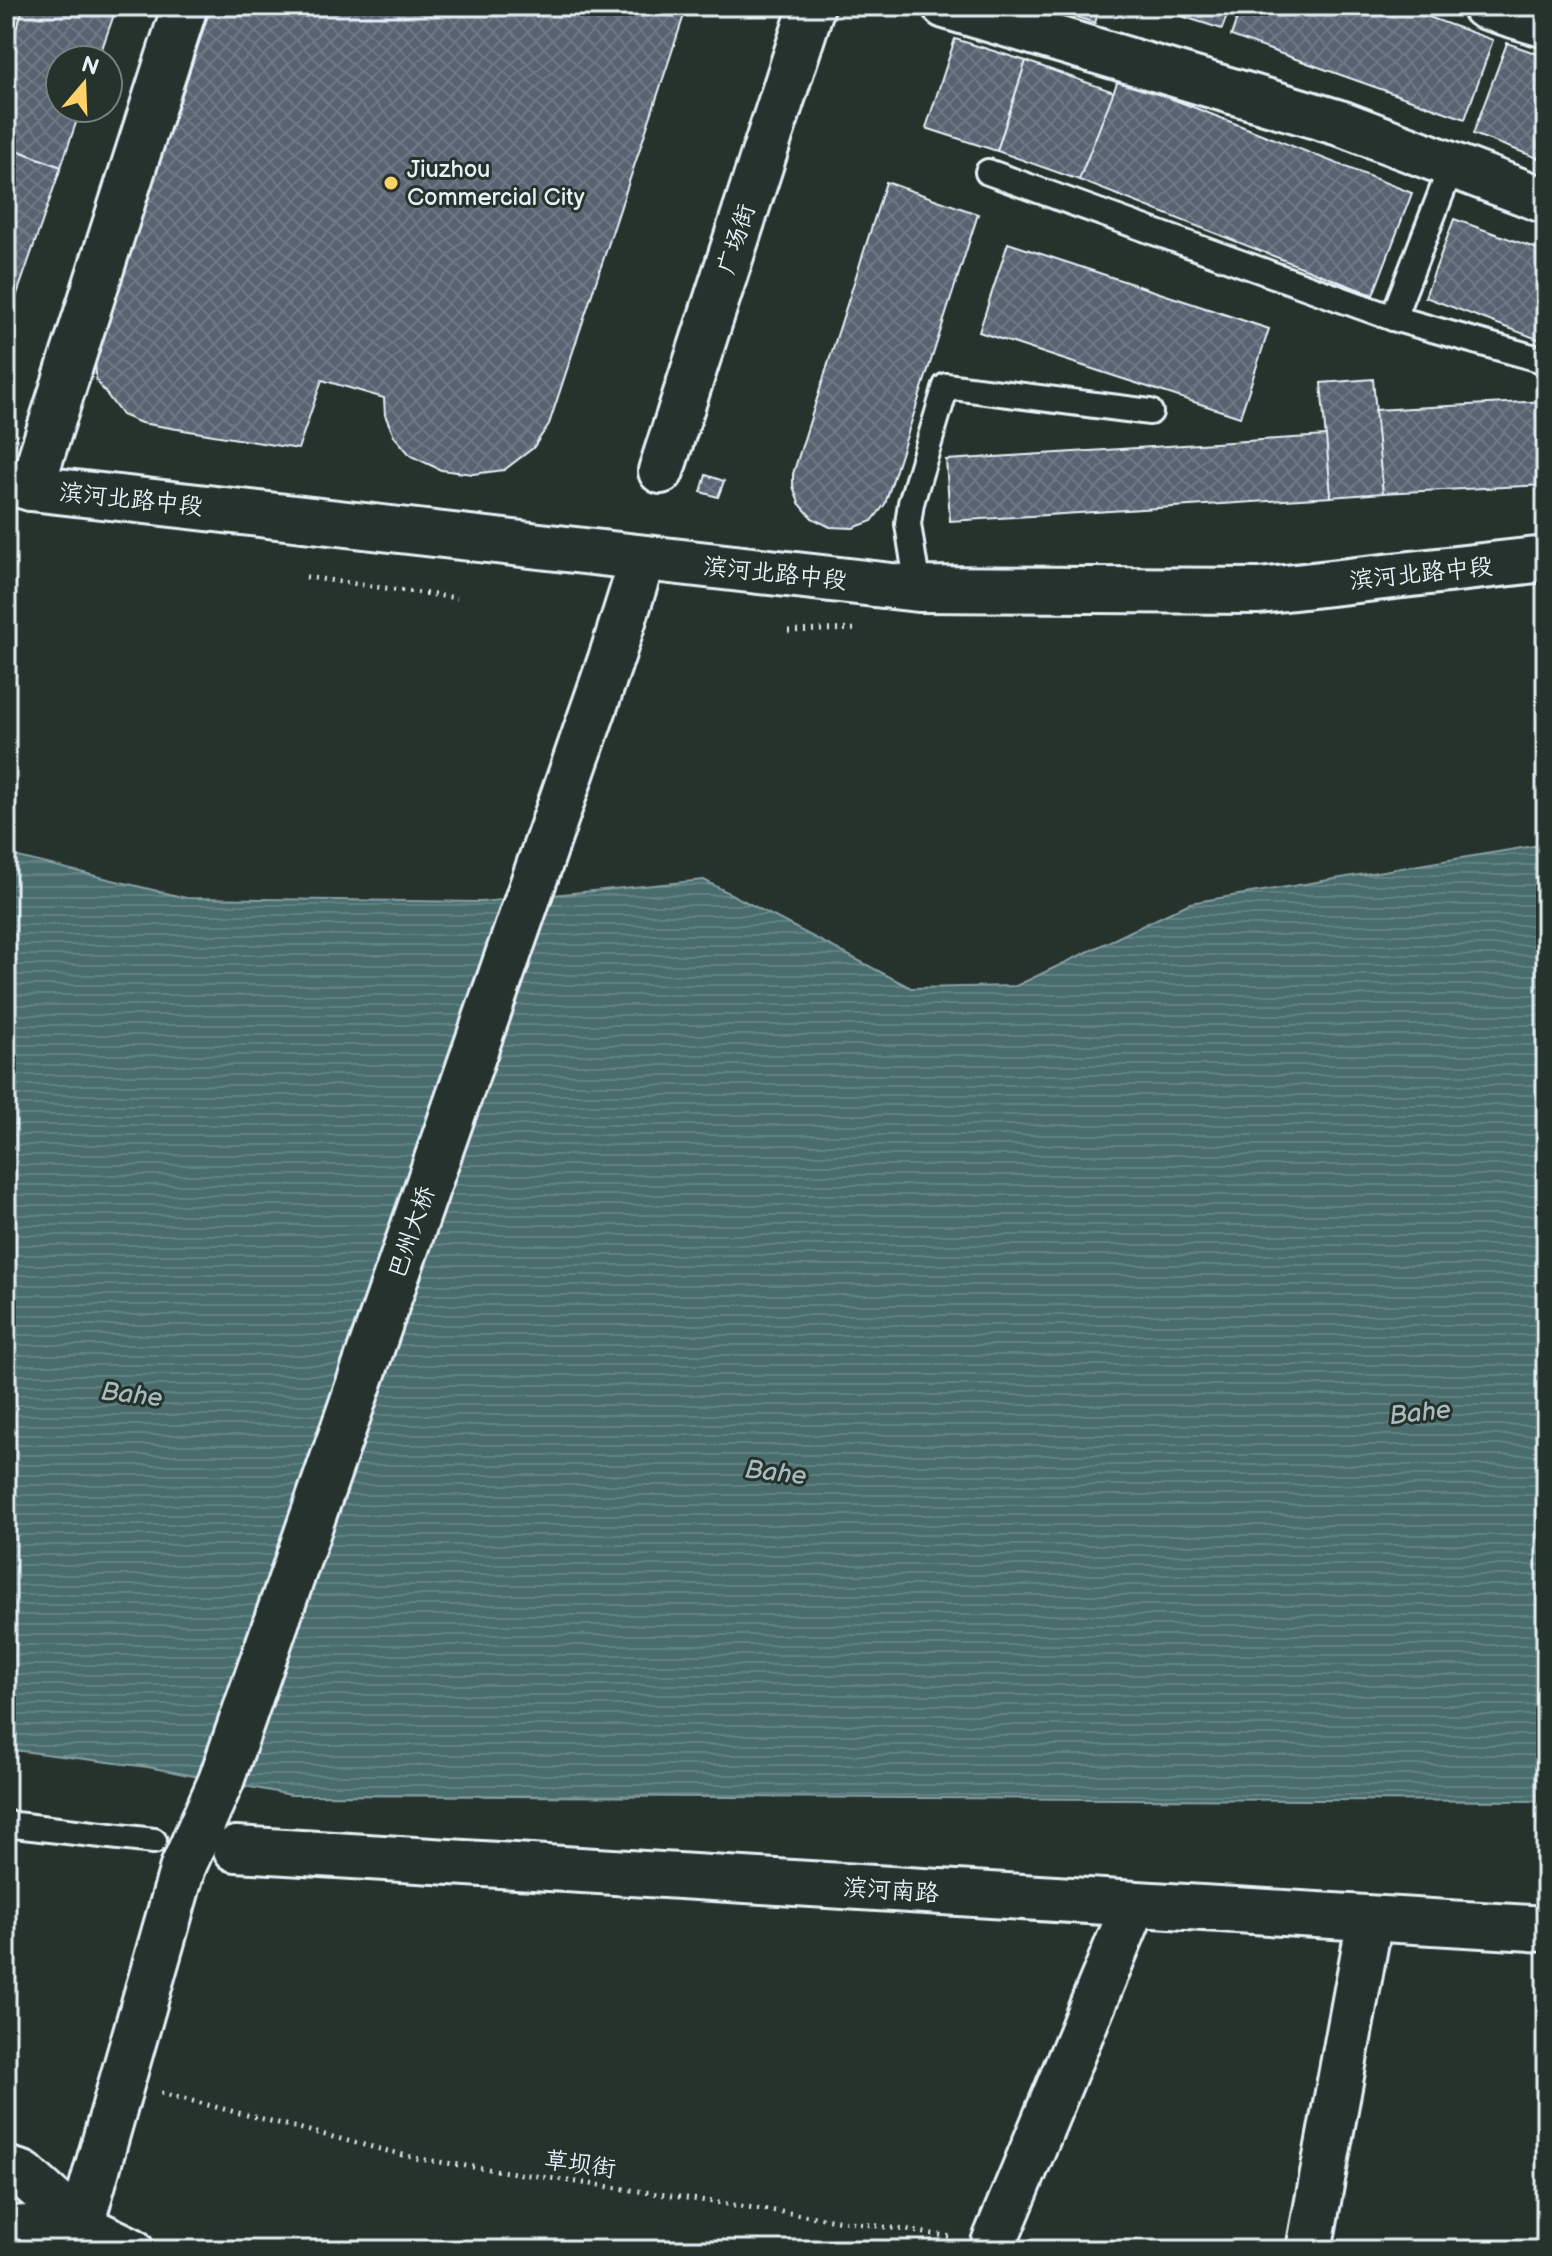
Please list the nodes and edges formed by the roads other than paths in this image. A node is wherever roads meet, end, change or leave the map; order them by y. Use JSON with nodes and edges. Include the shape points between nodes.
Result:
{"nodes":[{"id":1,"x":185,"y":6,"type":"edge"},
{"id":2,"x":812,"y":6,"type":"edge"},
{"id":3,"x":945,"y":6,"type":"edge"},
{"id":4,"x":1484,"y":6,"type":"edge"},
{"id":5,"x":1546,"y":25,"type":"edge"},
{"id":6,"x":1452,"y":165,"type":"junction"},
{"id":7,"x":988,"y":172,"type":"dead end"},
{"id":8,"x":1546,"y":201,"type":"edge"},
{"id":9,"x":1393,"y":318,"type":"junction"},
{"id":10,"x":1546,"y":361,"type":"edge"},
{"id":11,"x":1150,"y":412,"type":"dead end"},
{"id":12,"x":661,"y":471,"type":"dead end"},
{"id":13,"x":19,"y":485,"type":"edge"},
{"id":14,"x":643,"y":558,"type":"junction"},
{"id":15,"x":1546,"y":559,"type":"edge"},
{"id":16,"x":918,"y":589,"type":"junction"},
{"id":17,"x":6,"y":1824,"type":"edge"},
{"id":18,"x":154,"y":1841,"type":"dead end"},
{"id":19,"x":234,"y":1849,"type":"dead end"},
{"id":20,"x":1134,"y":1905,"type":"junction"},
{"id":21,"x":1370,"y":1919,"type":"junction"},
{"id":22,"x":1546,"y":1929,"type":"edge"},
{"id":23,"x":6,"y":2169,"type":"edge"},
{"id":24,"x":6,"y":2229,"type":"edge"},
{"id":25,"x":77,"y":2238,"type":"edge"},
{"id":26,"x":994,"y":2243,"type":"road end"},
{"id":27,"x":131,"y":2250,"type":"edge"},
{"id":28,"x":1309,"y":2250,"type":"edge"}],
"edges":[{"from":1,"to":13,"type":"street"},
{"from":2,"to":12,"type":"street","name":"广场街"},
{"from":3,"to":6,"type":"street","via":[[1343,124]]},
{"from":4,"to":5,"type":"street"},
{"from":6,"to":8,"type":"street"},
{"from":6,"to":9,"type":"lane"},
{"from":7,"to":9,"type":"lane"},
{"from":9,"to":10,"type":"lane"},
{"from":11,"to":16,"type":"lane","via":[[946,386],[908,524]]},
{"from":13,"to":14,"type":"street","name":"滨河北路中段"},
{"from":14,"to":16,"type":"street","name":"滨河北路中段"},
{"from":14,"to":25,"type":"street","name":"巴州大桥","via":[[210,1809],[183,1867]]},
{"from":15,"to":16,"type":"street","name":"滨河北路中段","via":[[1259,591]]},
{"from":17,"to":18,"type":"lane"},
{"from":19,"to":20,"type":"street","name":"滨河南路"},
{"from":20,"to":21,"type":"street","name":"滨河南路"},
{"from":20,"to":26,"type":"street"},
{"from":21,"to":22,"type":"street","name":"滨河南路"},
{"from":21,"to":28,"type":"street"},
{"from":23,"to":25,"type":"street","via":[[23,2174]]},
{"from":24,"to":25,"type":"street"},
{"from":25,"to":27,"type":"street"}]}
